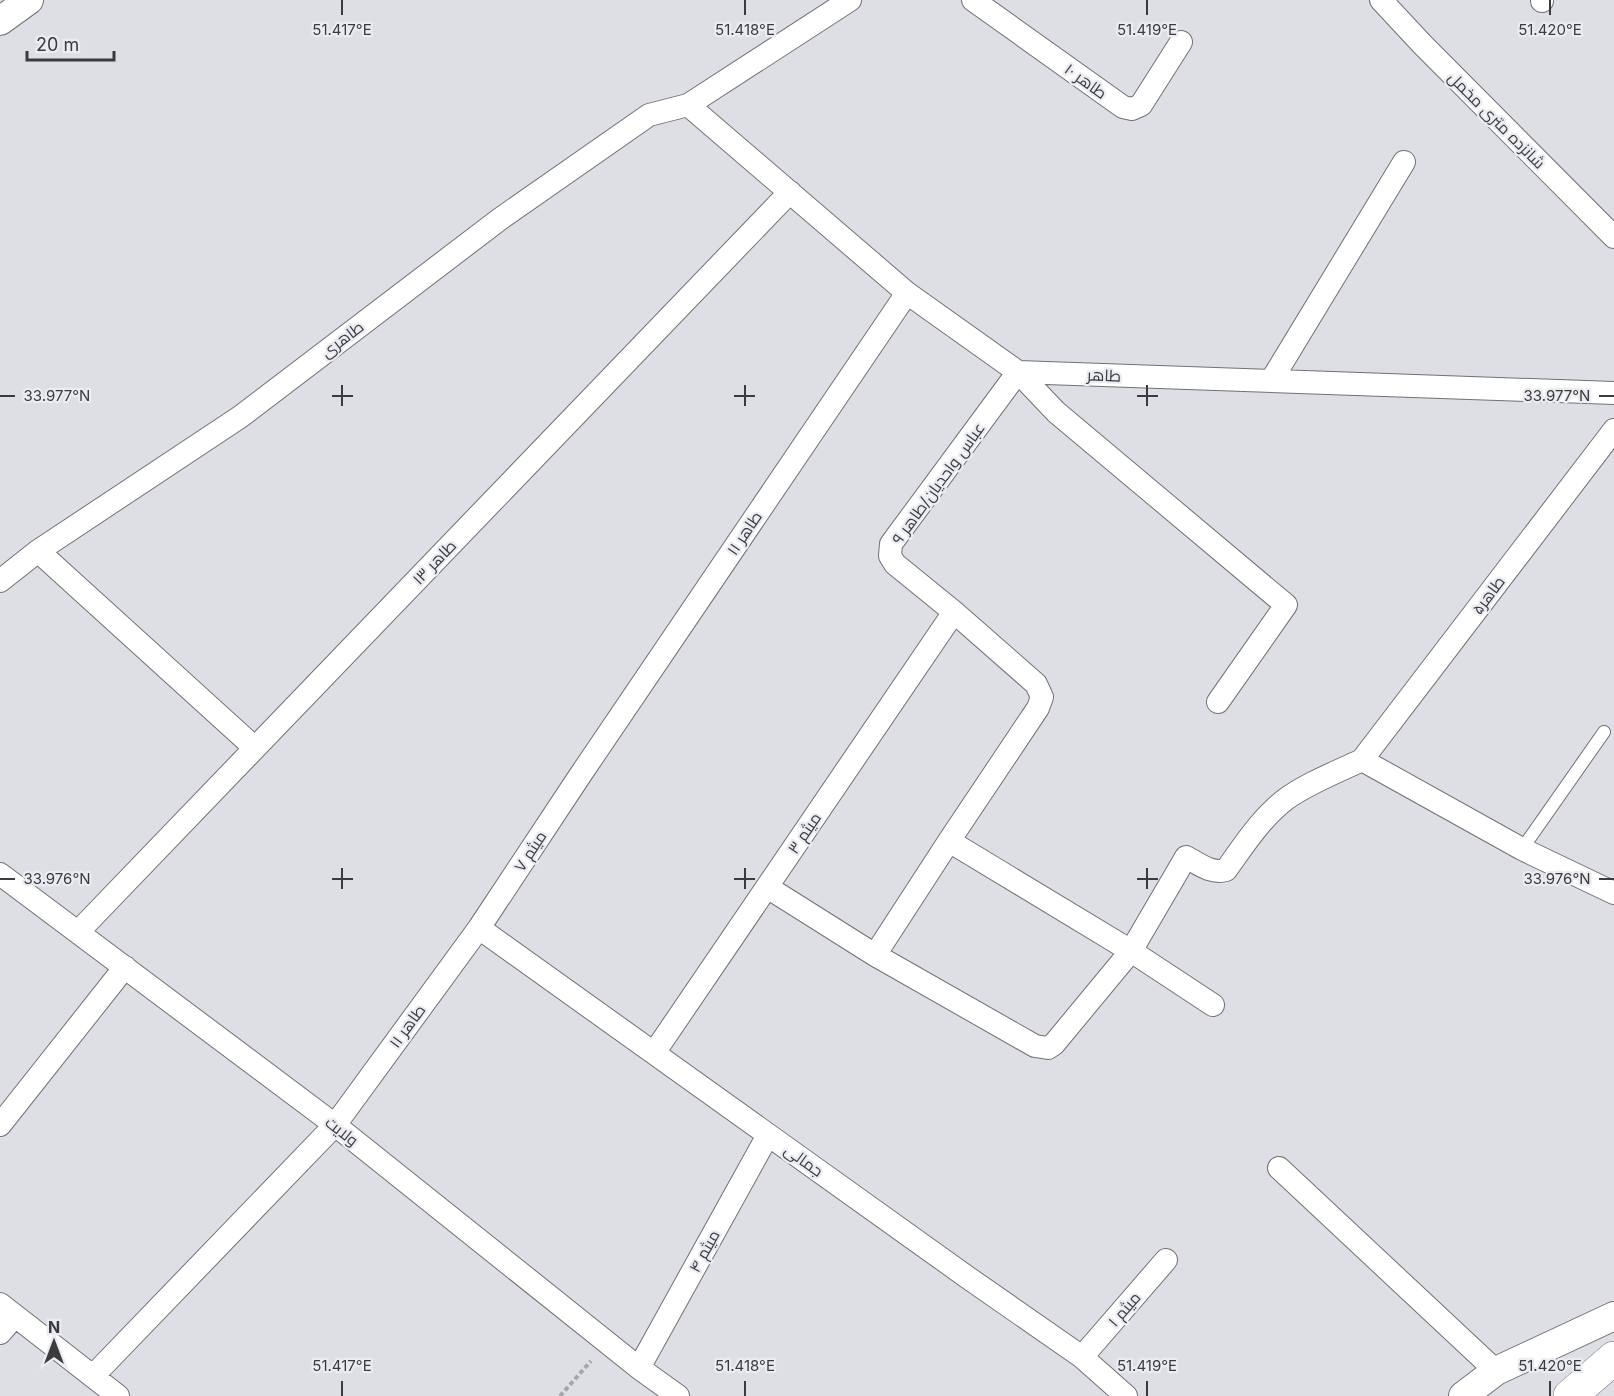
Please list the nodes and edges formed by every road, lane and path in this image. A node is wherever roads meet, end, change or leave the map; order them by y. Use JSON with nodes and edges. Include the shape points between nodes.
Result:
{"nodes":[{"id":1,"x":29,"y":0,"type":"edge"},
{"id":2,"x":850,"y":0,"type":"edge"},
{"id":3,"x":973,"y":0,"type":"edge"},
{"id":4,"x":1381,"y":0,"type":"edge"},
{"id":5,"x":0,"y":21,"type":"edge"},
{"id":6,"x":1181,"y":42,"type":"dead end"},
{"id":7,"x":688,"y":105,"type":"junction"},
{"id":8,"x":1404,"y":162,"type":"dead end"},
{"id":9,"x":790,"y":192,"type":"junction"},
{"id":10,"x":1613,"y":236,"type":"edge"},
{"id":11,"x":907,"y":293,"type":"junction"},
{"id":12,"x":1018,"y":372,"type":"junction"},
{"id":13,"x":1271,"y":381,"type":"junction"},
{"id":14,"x":1614,"y":393,"type":"edge"},
{"id":15,"x":1614,"y":430,"type":"edge"},
{"id":16,"x":38,"y":551,"type":"junction"},
{"id":17,"x":0,"y":581,"type":"edge"},
{"id":18,"x":954,"y":612,"type":"junction"},
{"id":19,"x":1218,"y":702,"type":"dead end"},
{"id":20,"x":1604,"y":732,"type":"dead end"},
{"id":21,"x":255,"y":748,"type":"junction"},
{"id":22,"x":1362,"y":760,"type":"junction"},
{"id":23,"x":581,"y":774,"type":"joint"},
{"id":24,"x":949,"y":841,"type":"junction"},
{"id":25,"x":1522,"y":849,"type":"junction"},
{"id":26,"x":0,"y":874,"type":"edge"},
{"id":27,"x":767,"y":887,"type":"junction"},
{"id":28,"x":1614,"y":893,"type":"edge"},
{"id":29,"x":479,"y":928,"type":"junction"},
{"id":30,"x":78,"y":932,"type":"junction"},
{"id":31,"x":1131,"y":951,"type":"junction"},
{"id":32,"x":875,"y":955,"type":"junction"},
{"id":33,"x":125,"y":967,"type":"junction"},
{"id":34,"x":1213,"y":1005,"type":"dead end"},
{"id":35,"x":654,"y":1053,"type":"junction"},
{"id":36,"x":0,"y":1125,"type":"edge"},
{"id":37,"x":335,"y":1125,"type":"junction"},
{"id":38,"x":768,"y":1135,"type":"junction"},
{"id":39,"x":1279,"y":1168,"type":"dead end"},
{"id":40,"x":1166,"y":1260,"type":"dead end"},
{"id":41,"x":7,"y":1310,"type":"edge"},
{"id":42,"x":1614,"y":1316,"type":"edge"},
{"id":43,"x":0,"y":1333,"type":"edge"},
{"id":44,"x":607,"y":1342,"type":"junction"},
{"id":45,"x":1082,"y":1357,"type":"junction"},
{"id":46,"x":1614,"y":1358,"type":"edge"},
{"id":47,"x":639,"y":1368,"type":"junction"},
{"id":48,"x":1496,"y":1371,"type":"junction"},
{"id":49,"x":93,"y":1376,"type":"junction"},
{"id":50,"x":118,"y":1396,"type":"edge"},
{"id":51,"x":560,"y":1396,"type":"edge"},
{"id":52,"x":678,"y":1396,"type":"edge"},
{"id":53,"x":1126,"y":1396,"type":"edge"},
{"id":54,"x":1462,"y":1396,"type":"edge"},
{"id":55,"x":1570,"y":1396,"type":"edge"}],
"edges":[{"from":1,"to":5,"type":"street"},
{"from":2,"to":7,"type":"street","name":"طاهری"},
{"from":3,"to":6,"type":"street","name":"طاهر ۱۰","via":[[1123,107],[1132,109],[1141,105]]},
{"from":4,"to":10,"type":"street","name":"شانزده متری مخمل"},
{"from":7,"to":9,"type":"street"},
{"from":7,"to":16,"type":"street","name":"طاهری","via":[[649,115],[500,219],[240,417]]},
{"from":8,"to":13,"type":"street"},
{"from":9,"to":11,"type":"street"},
{"from":9,"to":21,"type":"street","name":"طاهر ۱۳"},
{"from":11,"to":12,"type":"street"},
{"from":11,"to":23,"type":"street","name":"طاهر ۱۱"},
{"from":12,"to":13,"type":"street","name":"طاهر"},
{"from":12,"to":18,"type":"street","name":"عباس واحدیان/طاهر ۹","via":[[891,544],[890,556],[895,564]]},
{"from":12,"to":19,"type":"street","via":[[1056,412],[1286,605]]},
{"from":13,"to":14,"type":"street","name":"طاهر"},
{"from":15,"to":22,"type":"street","name":"طاهر۵"},
{"from":16,"to":17,"type":"street","name":"طاهری"},
{"from":16,"to":21,"type":"street"},
{"from":18,"to":24,"type":"street","name":"عباس واحدیان/طاهر ۹","via":[[1036,684],[1042,697]]},
{"from":18,"to":27,"type":"street","name":"میثم ۳"},
{"from":20,"to":25,"type":"lane"},
{"from":21,"to":30,"type":"street","name":"طاهر ۱۳"},
{"from":22,"to":25,"type":"street"},
{"from":22,"to":31,"type":"street","via":[[1287,799],[1260,824],[1226,870],[1210,870],[1186,857]]},
{"from":23,"to":29,"type":"street","name":"میثم ۷"},
{"from":24,"to":31,"type":"street"},
{"from":24,"to":32,"type":"street"},
{"from":25,"to":28,"type":"street"},
{"from":26,"to":30,"type":"street","name":"ولایت"},
{"from":27,"to":32,"type":"street"},
{"from":27,"to":35,"type":"street","name":"میثم ۳"},
{"from":29,"to":35,"type":"street","name":"جمالی"},
{"from":29,"to":37,"type":"street","name":"طاهر ۱۱"},
{"from":30,"to":33,"type":"street","name":"ولایت"},
{"from":31,"to":32,"type":"street","via":[[1048,1048],[1035,1047]]},
{"from":31,"to":34,"type":"street"},
{"from":33,"to":36,"type":"street"},
{"from":33,"to":37,"type":"street","name":"ولایت"},
{"from":35,"to":38,"type":"street","name":"جمالی"},
{"from":37,"to":44,"type":"street","name":"ولایت"},
{"from":37,"to":49,"type":"street","name":"طاهر ۱۱"},
{"from":38,"to":45,"type":"street","name":"جمالی"},
{"from":38,"to":47,"type":"street","name":"میثم ۴"},
{"from":39,"to":48,"type":"street"},
{"from":40,"to":45,"type":"street","name":"میثم ۱"},
{"from":41,"to":43,"type":"street"},
{"from":41,"to":49,"type":"street"},
{"from":42,"to":48,"type":"street"},
{"from":44,"to":47,"type":"street","name":"ولایت"},
{"from":44,"to":51,"type":"path"},
{"from":45,"to":53,"type":"street","name":"جمالی"},
{"from":46,"to":55,"type":"main road"},
{"from":47,"to":52,"type":"street","name":"ولایت"},
{"from":48,"to":54,"type":"street"},
{"from":49,"to":50,"type":"street"}]}
